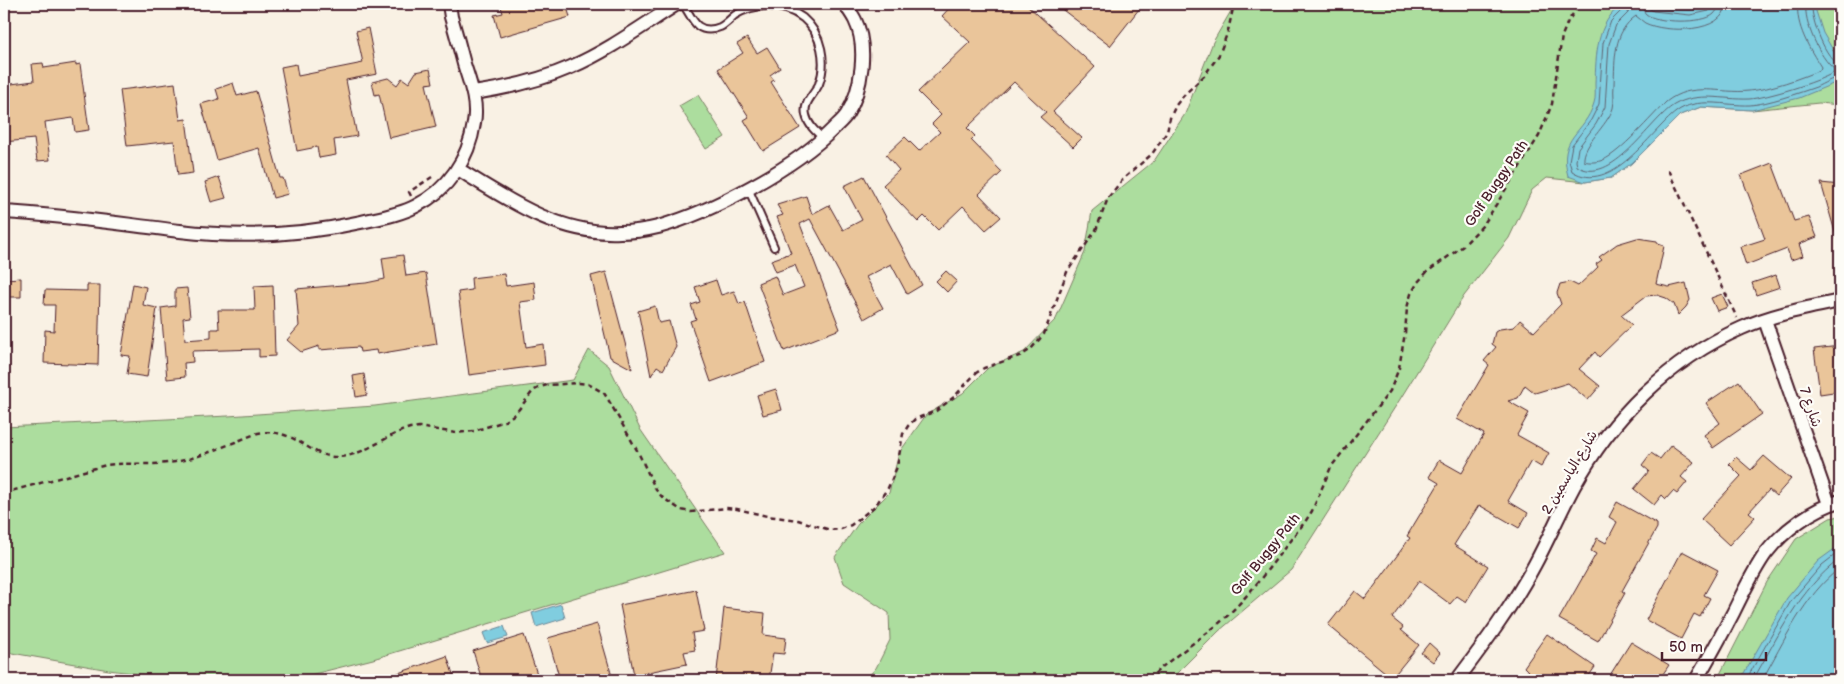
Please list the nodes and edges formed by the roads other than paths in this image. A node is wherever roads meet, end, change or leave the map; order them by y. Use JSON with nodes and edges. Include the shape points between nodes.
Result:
{"nodes":[{"id":1,"x":449,"y":4,"type":"edge"},
{"id":2,"x":677,"y":4,"type":"edge"},
{"id":3,"x":684,"y":4,"type":"edge"},
{"id":4,"x":845,"y":4,"type":"edge"},
{"id":5,"x":474,"y":93,"type":"junction"},
{"id":6,"x":824,"y":138,"type":"junction"},
{"id":7,"x":458,"y":169,"type":"junction"},
{"id":8,"x":748,"y":188,"type":"junction"},
{"id":9,"x":4,"y":212,"type":"edge"},
{"id":10,"x":774,"y":247,"type":"dead end"},
{"id":11,"x":1840,"y":301,"type":"edge"},
{"id":12,"x":1765,"y":320,"type":"junction"},
{"id":13,"x":1835,"y":503,"type":"edge"},
{"id":14,"x":1457,"y":680,"type":"edge"},
{"id":15,"x":1696,"y":680,"type":"edge"}],
"edges":[{"from":1,"to":5,"type":"street"},
{"from":2,"to":5,"type":"street","via":[[572,67],[507,88]]},
{"from":3,"to":6,"type":"lane","via":[[694,21],[706,29],[721,26],[752,7],[788,10],[803,19],[815,32],[822,50],[823,68],[805,108],[806,115],[813,129]]},
{"from":4,"to":6,"type":"street","via":[[856,21],[863,53],[860,85],[847,115]]},
{"from":5,"to":7,"type":"street","via":[[475,121],[469,146]]},
{"from":6,"to":8,"type":"street"},
{"from":7,"to":8,"type":"street","via":[[515,204],[548,220],[583,230],[620,232],[656,228],[691,216]]},
{"from":7,"to":9,"type":"street","via":[[440,189],[416,206],[394,215],[288,232],[181,231],[52,214]]},
{"from":8,"to":10,"type":"lane"},
{"from":11,"to":12,"type":"street","name":"شارع الياسمين 2"},
{"from":12,"to":13,"type":"street","name":"شارع 7"},
{"from":12,"to":14,"type":"street","name":"شارع الياسمين 2","via":[[1700,350],[1670,371],[1628,409],[1599,446],[1575,486],[1511,605]]},
{"from":13,"to":15,"type":"street","via":[[1795,525],[1766,553]]}]}
